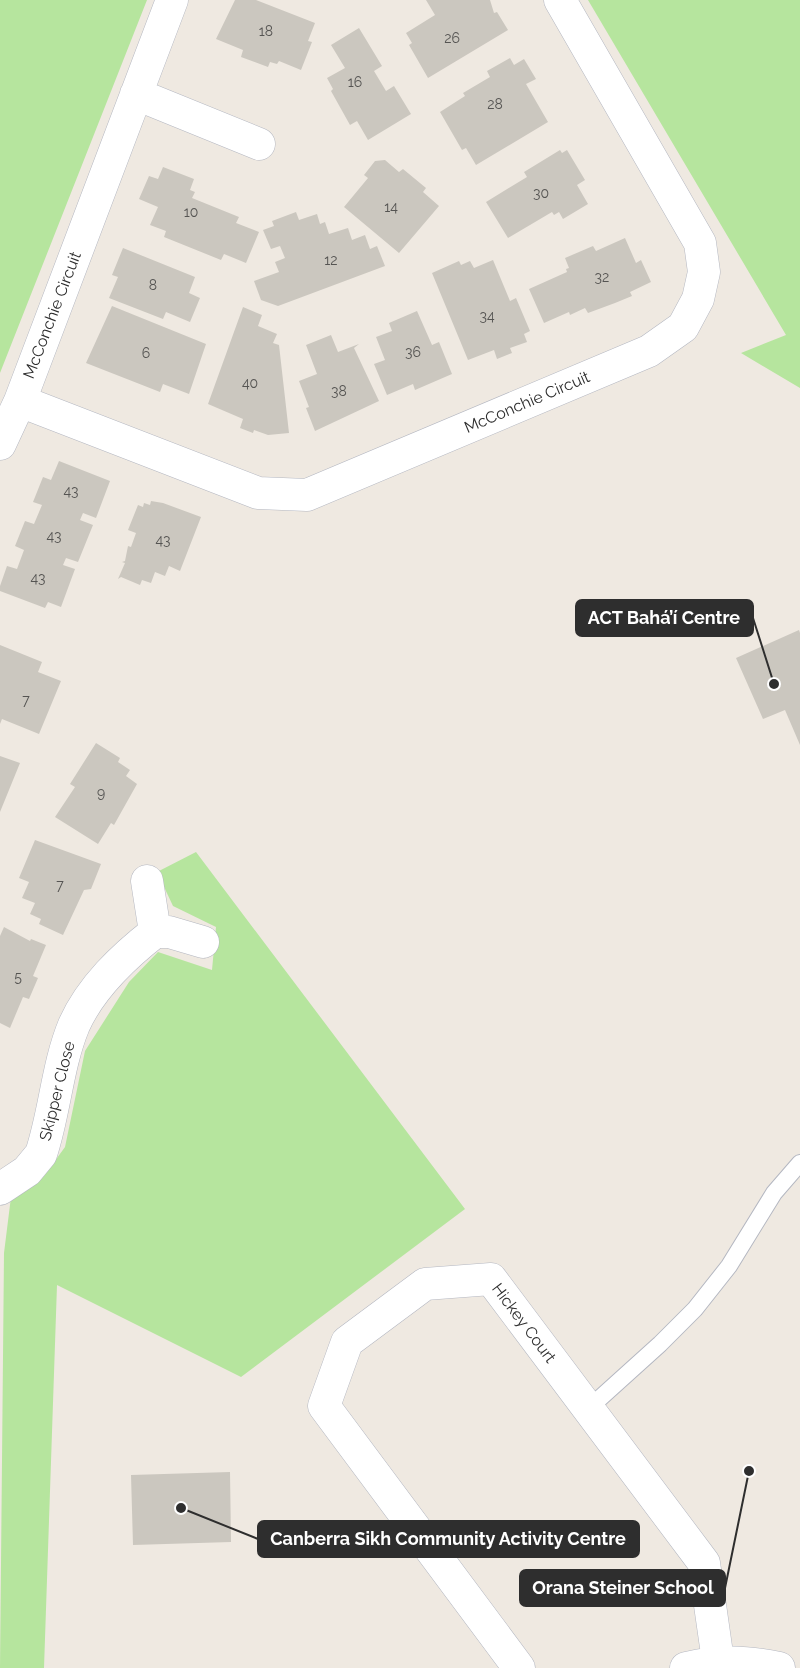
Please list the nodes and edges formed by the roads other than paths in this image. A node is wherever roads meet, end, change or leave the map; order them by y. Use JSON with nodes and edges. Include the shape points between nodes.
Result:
{"nodes":[{"id":1,"x":172,"y":0,"type":"edge"},
{"id":2,"x":560,"y":0,"type":"edge"},
{"id":3,"x":136,"y":94,"type":"junction"},
{"id":4,"x":260,"y":144,"type":"dead end"},
{"id":5,"x":20,"y":401,"type":"junction"},
{"id":6,"x":0,"y":444,"type":"edge"},
{"id":7,"x":147,"y":881,"type":"dead end"},
{"id":8,"x":155,"y":932,"type":"junction"},
{"id":9,"x":203,"y":942,"type":"dead end"},
{"id":10,"x":800,"y":1163,"type":"edge"},
{"id":11,"x":0,"y":1189,"type":"edge"},
{"id":12,"x":588,"y":1408,"type":"junction"},
{"id":13,"x":718,"y":1661,"type":"junction"},
{"id":14,"x":519,"y":1668,"type":"edge"},
{"id":15,"x":686,"y":1668,"type":"edge"},
{"id":16,"x":779,"y":1668,"type":"edge"}],
"edges":[{"from":1,"to":3,"type":"street","name":"McConchie Circuit"},
{"from":2,"to":5,"type":"street","name":"McConchie Circuit","via":[[700,243],[704,272],[698,299],[683,327],[649,351],[307,495],[258,493]]},
{"from":3,"to":4,"type":"street"},
{"from":3,"to":5,"type":"street","name":"McConchie Circuit"},
{"from":5,"to":6,"type":"street","name":"McConchie Circuit"},
{"from":7,"to":8,"type":"street"},
{"from":8,"to":9,"type":"street"},
{"from":8,"to":11,"type":"street","name":"Skipper Close","via":[[114,967],[89,999],[68,1046],[41,1154],[27,1171]]},
{"from":10,"to":12,"type":"lane","via":[[774,1193],[729,1266],[695,1309]]},
{"from":12,"to":13,"type":"street","name":"Hickey Court","via":[[704,1563]]},
{"from":12,"to":14,"type":"street","name":"Hickey Court","via":[[491,1279],[425,1284],[347,1342],[324,1407]]},
{"from":13,"to":15,"type":"street"},
{"from":13,"to":16,"type":"street"}]}
